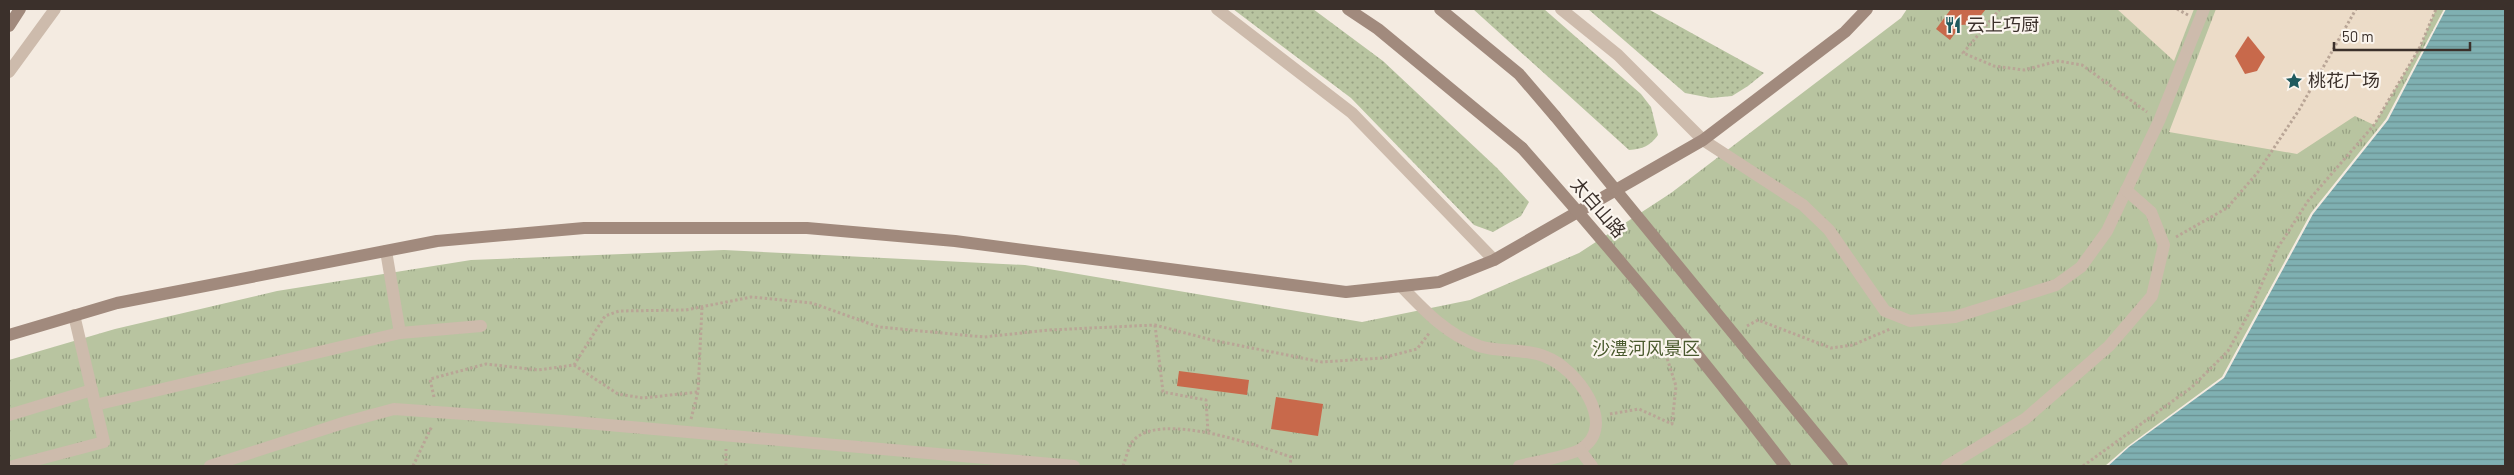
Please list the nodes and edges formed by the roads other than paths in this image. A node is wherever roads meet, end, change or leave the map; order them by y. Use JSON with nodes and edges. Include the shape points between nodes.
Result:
{"nodes":[{"id":1,"x":20,"y":9,"type":"edge"},
{"id":2,"x":55,"y":9,"type":"edge"},
{"id":3,"x":1217,"y":9,"type":"edge"},
{"id":4,"x":1348,"y":9,"type":"edge"},
{"id":5,"x":1440,"y":9,"type":"edge"},
{"id":6,"x":1561,"y":9,"type":"edge"},
{"id":7,"x":1867,"y":9,"type":"edge"},
{"id":8,"x":2204,"y":9,"type":"edge"},
{"id":9,"x":9,"y":26,"type":"edge"},
{"id":10,"x":9,"y":72,"type":"edge"},
{"id":11,"x":1703,"y":140,"type":"junction"},
{"id":12,"x":2126,"y":190,"type":"junction"},
{"id":13,"x":386,"y":251,"type":"junction"},
{"id":14,"x":1494,"y":260,"type":"junction"},
{"id":15,"x":1401,"y":286,"type":"junction"},
{"id":16,"x":74,"y":316,"type":"junction"},
{"id":17,"x":481,"y":326,"type":"dead end"},
{"id":18,"x":400,"y":333,"type":"junction"},
{"id":19,"x":9,"y":335,"type":"edge"},
{"id":20,"x":92,"y":390,"type":"junction"},
{"id":21,"x":95,"y":405,"type":"junction"},
{"id":22,"x":9,"y":415,"type":"edge"},
{"id":23,"x":1580,"y":450,"type":"junction"},
{"id":24,"x":13,"y":466,"type":"edge"},
{"id":25,"x":210,"y":466,"type":"edge"},
{"id":26,"x":1074,"y":466,"type":"edge"},
{"id":27,"x":1519,"y":466,"type":"edge"},
{"id":28,"x":1592,"y":466,"type":"edge"},
{"id":29,"x":1784,"y":466,"type":"edge"},
{"id":30,"x":1842,"y":466,"type":"edge"},
{"id":31,"x":1946,"y":466,"type":"edge"}],
"edges":[{"from":1,"to":9,"type":"street"},
{"from":2,"to":10,"type":"street"},
{"from":3,"to":14,"type":"street","via":[[1352,113]]},
{"from":4,"to":29,"type":"street","name":"太白山路","bridge":true,"via":[[1378,29],[1522,148],[1680,332]]},
{"from":5,"to":30,"type":"street","name":"太白山路","bridge":true,"via":[[1519,74]]},
{"from":6,"to":11,"type":"street","via":[[1618,55]]},
{"from":7,"to":11,"type":"street","via":[[1845,32]]},
{"from":8,"to":12,"type":"street","via":[[2160,121]]},
{"from":11,"to":12,"type":"street","via":[[1803,205],[1828,230],[1885,311],[1910,321],[1955,317],[2056,285],[2081,267],[2107,231]]},
{"from":11,"to":14,"type":"street"},
{"from":12,"to":31,"type":"street","via":[[2151,212],[2164,245],[2152,296],[2109,346],[2025,419]]},
{"from":13,"to":15,"type":"street","via":[[437,241],[584,228],[807,228],[955,241],[1346,292]]},
{"from":13,"to":16,"type":"street","via":[[117,302]]},
{"from":13,"to":18,"type":"street"},
{"from":14,"to":15,"type":"street","via":[[1439,282]]},
{"from":15,"to":23,"type":"street","via":[[1436,324],[1479,346],[1546,356],[1572,374],[1593,403],[1596,428],[1593,439]]},
{"from":16,"to":19,"type":"street"},
{"from":16,"to":20,"type":"street"},
{"from":17,"to":18,"type":"street"},
{"from":18,"to":21,"type":"street"},
{"from":20,"to":21,"type":"street"},
{"from":20,"to":22,"type":"street"},
{"from":21,"to":24,"type":"street","via":[[104,442]]},
{"from":23,"to":27,"type":"street"},
{"from":23,"to":28,"type":"street"},
{"from":25,"to":26,"type":"street","via":[[394,409]]}]}
